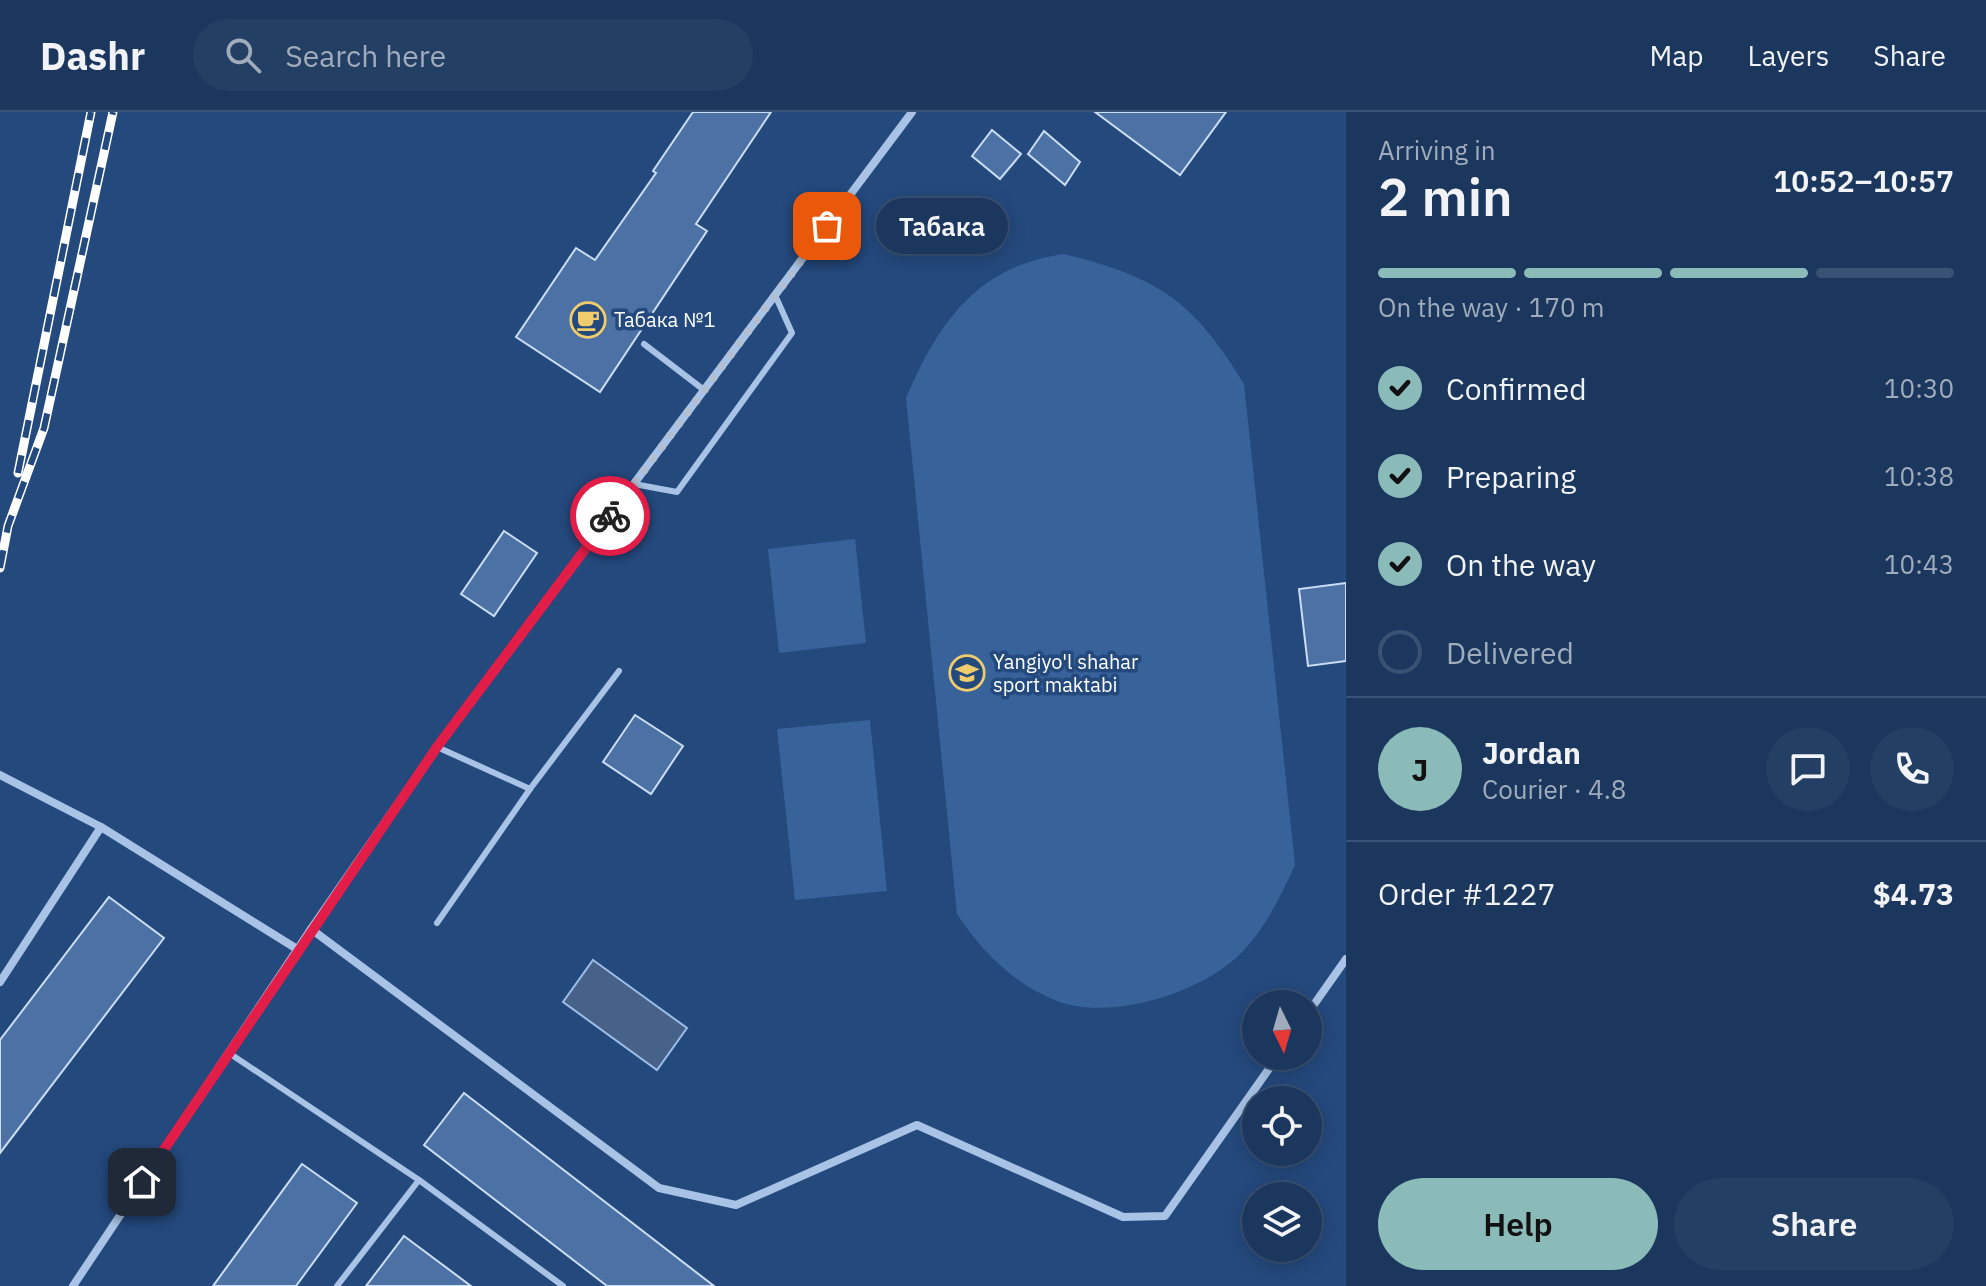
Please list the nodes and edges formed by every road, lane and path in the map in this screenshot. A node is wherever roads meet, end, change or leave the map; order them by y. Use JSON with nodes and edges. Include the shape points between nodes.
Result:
{"nodes":[{"id":1,"x":912,"y":112,"type":"edge"},
{"id":2,"x":775,"y":295,"type":"junction"},
{"id":3,"x":644,"y":344,"type":"dead end"},
{"id":4,"x":704,"y":390,"type":"junction"},
{"id":5,"x":634,"y":484,"type":"junction"},
{"id":6,"x":619,"y":671,"type":"dead end"},
{"id":7,"x":437,"y":747,"type":"junction"},
{"id":8,"x":0,"y":775,"type":"edge"},
{"id":9,"x":530,"y":789,"type":"junction"},
{"id":10,"x":101,"y":827,"type":"junction"},
{"id":11,"x":437,"y":923,"type":"dead end"},
{"id":12,"x":311,"y":929,"type":"junction"},
{"id":13,"x":297,"y":949,"type":"junction"},
{"id":14,"x":1346,"y":959,"type":"edge"},
{"id":15,"x":0,"y":982,"type":"edge"},
{"id":16,"x":1322,"y":993,"type":"edge"},
{"id":17,"x":229,"y":1053,"type":"junction"},
{"id":18,"x":1268,"y":1070,"type":"edge"},
{"id":19,"x":419,"y":1180,"type":"junction"},
{"id":20,"x":73,"y":1286,"type":"edge"},
{"id":21,"x":337,"y":1286,"type":"edge"},
{"id":22,"x":563,"y":1286,"type":"edge"}],
"edges":[{"from":1,"to":2,"type":"street"},
{"from":2,"to":4,"type":"street"},
{"from":2,"to":5,"type":"lane","via":[[792,333],[677,492]]},
{"from":3,"to":4,"type":"lane"},
{"from":4,"to":5,"type":"street"},
{"from":5,"to":7,"type":"street"},
{"from":6,"to":9,"type":"lane"},
{"from":7,"to":9,"type":"lane"},
{"from":7,"to":12,"type":"street"},
{"from":8,"to":10,"type":"street"},
{"from":9,"to":11,"type":"lane"},
{"from":10,"to":13,"type":"street"},
{"from":10,"to":15,"type":"street"},
{"from":12,"to":13,"type":"street"},
{"from":12,"to":18,"type":"street","via":[[659,1188],[736,1205],[917,1125],[1123,1217],[1165,1216]]},
{"from":13,"to":17,"type":"street"},
{"from":14,"to":16,"type":"street"},
{"from":17,"to":19,"type":"lane"},
{"from":17,"to":20,"type":"street"},
{"from":19,"to":21,"type":"lane"},
{"from":19,"to":22,"type":"lane"}]}
